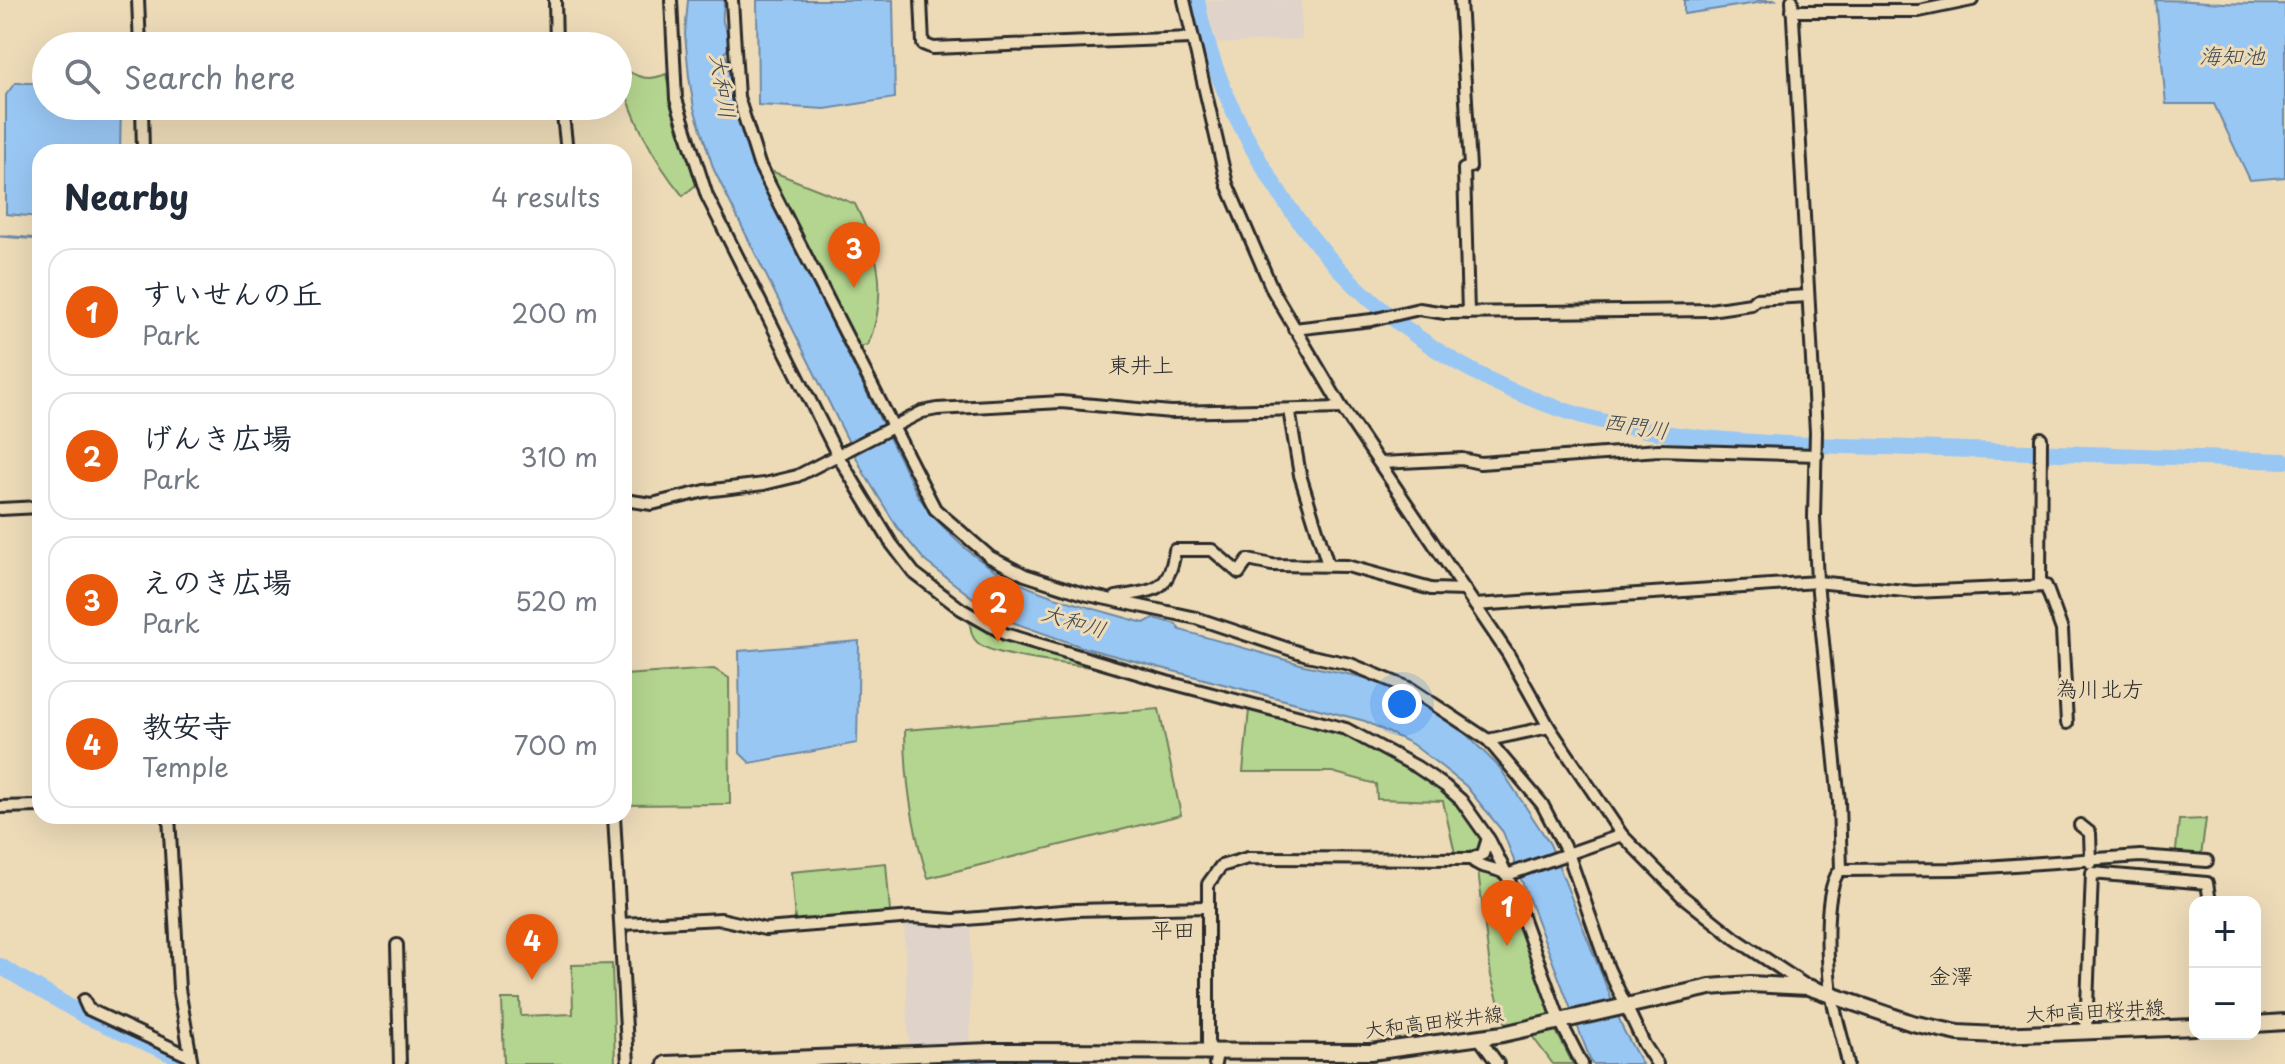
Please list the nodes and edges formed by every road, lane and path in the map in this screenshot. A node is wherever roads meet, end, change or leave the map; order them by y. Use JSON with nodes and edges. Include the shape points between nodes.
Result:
{"nodes":[{"id":1,"x":138,"y":0,"type":"edge"},
{"id":2,"x":555,"y":0,"type":"edge"},
{"id":3,"x":671,"y":0,"type":"edge"},
{"id":4,"x":732,"y":0,"type":"edge"},
{"id":5,"x":921,"y":0,"type":"edge"},
{"id":6,"x":1184,"y":0,"type":"edge"},
{"id":7,"x":1460,"y":0,"type":"edge"},
{"id":8,"x":1972,"y":0,"type":"edge"},
{"id":9,"x":1792,"y":6,"type":"edge"},
{"id":10,"x":139,"y":32,"type":"edge"},
{"id":11,"x":556,"y":32,"type":"edge"},
{"id":12,"x":1191,"y":38,"type":"junction"},
{"id":13,"x":142,"y":120,"type":"edge"},
{"id":14,"x":564,"y":120,"type":"edge"},
{"id":15,"x":143,"y":144,"type":"edge"},
{"id":16,"x":566,"y":144,"type":"edge"},
{"id":17,"x":1808,"y":296,"type":"junction"},
{"id":18,"x":1468,"y":313,"type":"junction"},
{"id":19,"x":1294,"y":329,"type":"junction"},
{"id":20,"x":1342,"y":408,"type":"junction"},
{"id":21,"x":1289,"y":410,"type":"junction"},
{"id":22,"x":894,"y":428,"type":"junction"},
{"id":23,"x":2041,"y":440,"type":"dead end"},
{"id":24,"x":1817,"y":453,"type":"junction"},
{"id":25,"x":840,"y":455,"type":"junction"},
{"id":26,"x":1381,"y":463,"type":"junction"},
{"id":27,"x":632,"y":501,"type":"edge"},
{"id":28,"x":32,"y":507,"type":"edge"},
{"id":29,"x":0,"y":509,"type":"edge"},
{"id":30,"x":1328,"y":565,"type":"junction"},
{"id":31,"x":1817,"y":582,"type":"junction"},
{"id":32,"x":2040,"y":585,"type":"junction"},
{"id":33,"x":1465,"y":590,"type":"junction"},
{"id":34,"x":1107,"y":598,"type":"junction"},
{"id":35,"x":1475,"y":605,"type":"junction"},
{"id":36,"x":2067,"y":723,"type":"dead end"},
{"id":37,"x":1549,"y":727,"type":"junction"},
{"id":38,"x":1488,"y":740,"type":"junction"},
{"id":39,"x":32,"y":806,"type":"edge"},
{"id":40,"x":0,"y":807,"type":"edge"},
{"id":41,"x":169,"y":824,"type":"edge"},
{"id":42,"x":615,"y":824,"type":"edge"},
{"id":43,"x":2080,"y":825,"type":"dead end"},
{"id":44,"x":1622,"y":835,"type":"junction"},
{"id":45,"x":1488,"y":838,"type":"junction"},
{"id":46,"x":1566,"y":857,"type":"junction"},
{"id":47,"x":1471,"y":859,"type":"junction"},
{"id":48,"x":2091,"y":859,"type":"junction"},
{"id":49,"x":2207,"y":861,"type":"dead end"},
{"id":50,"x":1841,"y":870,"type":"junction"},
{"id":51,"x":2092,"y":873,"type":"junction"},
{"id":52,"x":1509,"y":875,"type":"junction"},
{"id":53,"x":2209,"y":896,"type":"edge"},
{"id":54,"x":1207,"y":907,"type":"junction"},
{"id":55,"x":621,"y":924,"type":"junction"},
{"id":56,"x":397,"y":945,"type":"dead end"},
{"id":57,"x":1808,"y":987,"type":"junction"},
{"id":58,"x":1831,"y":994,"type":"junction"},
{"id":59,"x":84,"y":1000,"type":"dead end"},
{"id":60,"x":1623,"y":1006,"type":"junction"},
{"id":61,"x":1562,"y":1020,"type":"junction"},
{"id":62,"x":2285,"y":1022,"type":"edge"},
{"id":63,"x":2261,"y":1024,"type":"edge"},
{"id":64,"x":2189,"y":1027,"type":"edge"},
{"id":65,"x":2086,"y":1032,"type":"junction"},
{"id":66,"x":1479,"y":1038,"type":"junction"},
{"id":67,"x":1215,"y":1056,"type":"edge"},
{"id":68,"x":191,"y":1060,"type":"edge"},
{"id":69,"x":777,"y":1063,"type":"edge"},
{"id":70,"x":400,"y":1064,"type":"edge"},
{"id":71,"x":628,"y":1064,"type":"edge"},
{"id":72,"x":666,"y":1064,"type":"edge"},
{"id":73,"x":1498,"y":1064,"type":"edge"},
{"id":74,"x":1582,"y":1064,"type":"edge"},
{"id":75,"x":1657,"y":1064,"type":"edge"},
{"id":76,"x":1848,"y":1064,"type":"edge"}],
"edges":[{"from":1,"to":10,"type":"street"},
{"from":2,"to":11,"type":"street"},
{"from":3,"to":25,"type":"street","via":[[673,75],[692,158]]},
{"from":4,"to":22,"type":"street","via":[[738,97],[759,164]]},
{"from":5,"to":12,"type":"street","via":[[923,44],[933,48]]},
{"from":6,"to":12,"type":"street"},
{"from":7,"to":18,"type":"street","via":[[1469,114],[1470,167],[1464,169]]},
{"from":8,"to":9,"type":"street","via":[[1919,11]]},
{"from":9,"to":17,"type":"street"},
{"from":12,"to":19,"type":"street","via":[[1227,184]]},
{"from":13,"to":15,"type":"street"},
{"from":14,"to":16,"type":"street"},
{"from":17,"to":18,"type":"street","via":[[1756,299],[1710,310]]},
{"from":17,"to":24,"type":"street"},
{"from":18,"to":19,"type":"street","via":[[1419,309]]},
{"from":19,"to":20,"type":"street"},
{"from":20,"to":21,"type":"street"},
{"from":20,"to":26,"type":"street"},
{"from":21,"to":22,"type":"street","via":[[1162,412],[1061,402],[937,409]]},
{"from":21,"to":30,"type":"street","via":[[1300,475]]},
{"from":22,"to":25,"type":"street"},
{"from":22,"to":34,"type":"street","via":[[935,509],[959,533],[1025,575]]},
{"from":23,"to":32,"type":"street"},
{"from":24,"to":26,"type":"street","via":[[1659,450],[1496,463]]},
{"from":24,"to":31,"type":"street"},
{"from":25,"to":27,"type":"street","via":[[797,476],[764,484],[652,504]]},
{"from":25,"to":45,"type":"street","via":[[914,573],[982,623],[1167,682],[1346,729],[1445,786]]},
{"from":26,"to":33,"type":"street"},
{"from":28,"to":29,"type":"street"},
{"from":30,"to":33,"type":"street","via":[[1371,570],[1431,589]]},
{"from":30,"to":34,"type":"street","via":[[1248,560],[1239,573],[1212,550],[1175,550],[1172,576],[1160,589]]},
{"from":31,"to":32,"type":"street","via":[[1914,592]]},
{"from":31,"to":35,"type":"street"},
{"from":31,"to":50,"type":"street"},
{"from":32,"to":36,"type":"street","via":[[2046,586],[2062,630]]},
{"from":33,"to":35,"type":"street"},
{"from":34,"to":38,"type":"street","via":[[1196,618],[1350,664],[1422,695]]},
{"from":35,"to":37,"type":"street"},
{"from":37,"to":38,"type":"street"},
{"from":37,"to":44,"type":"street"},
{"from":38,"to":46,"type":"street","via":[[1542,804]]},
{"from":39,"to":40,"type":"street"},
{"from":41,"to":68,"type":"street","via":[[178,978]]},
{"from":42,"to":55,"type":"street"},
{"from":43,"to":48,"type":"street","via":[[2090,833]]},
{"from":44,"to":46,"type":"street"},
{"from":44,"to":57,"type":"street","via":[[1682,896]]},
{"from":45,"to":47,"type":"street","via":[[1483,854]]},
{"from":45,"to":52,"type":"street"},
{"from":46,"to":52,"type":"street"},
{"from":46,"to":60,"type":"street"},
{"from":47,"to":52,"type":"street"},
{"from":47,"to":54,"type":"street","via":[[1248,858],[1221,866],[1212,876]]},
{"from":48,"to":49,"type":"street"},
{"from":48,"to":50,"type":"street","via":[[1957,869]]},
{"from":48,"to":51,"type":"street"},
{"from":50,"to":58,"type":"street","via":[[1830,887]]},
{"from":51,"to":53,"type":"street","via":[[2207,883]]},
{"from":51,"to":65,"type":"street"},
{"from":52,"to":61,"type":"street"},
{"from":54,"to":55,"type":"street","via":[[954,920],[913,917],[765,929],[721,919]]},
{"from":54,"to":67,"type":"street","via":[[1208,1043]]},
{"from":55,"to":71,"type":"street"},
{"from":56,"to":70,"type":"street"},
{"from":57,"to":58,"type":"main road","name":"大和高田桜井線"},
{"from":57,"to":60,"type":"main road","name":"大和高田桜井線","via":[[1710,987]]},
{"from":58,"to":65,"type":"main road","name":"大和高田桜井線","via":[[1958,1033]]},
{"from":58,"to":76,"type":"street"},
{"from":59,"to":68,"type":"street","via":[[88,1009]]},
{"from":60,"to":61,"type":"main road","name":"大和高田桜井線"},
{"from":60,"to":75,"type":"street"},
{"from":61,"to":66,"type":"main road","name":"大和高田桜井線"},
{"from":61,"to":74,"type":"street"},
{"from":62,"to":63,"type":"main road"},
{"from":64,"to":65,"type":"main road","name":"大和高田桜井線"},
{"from":66,"to":67,"type":"main road","name":"大和高田桜井線","via":[[1371,1052]]},
{"from":66,"to":73,"type":"street"},
{"from":67,"to":69,"type":"main road","name":"大和高田桜井線","via":[[990,1051]]},
{"from":69,"to":72,"type":"main road","name":"大和高田桜井線"}]}
